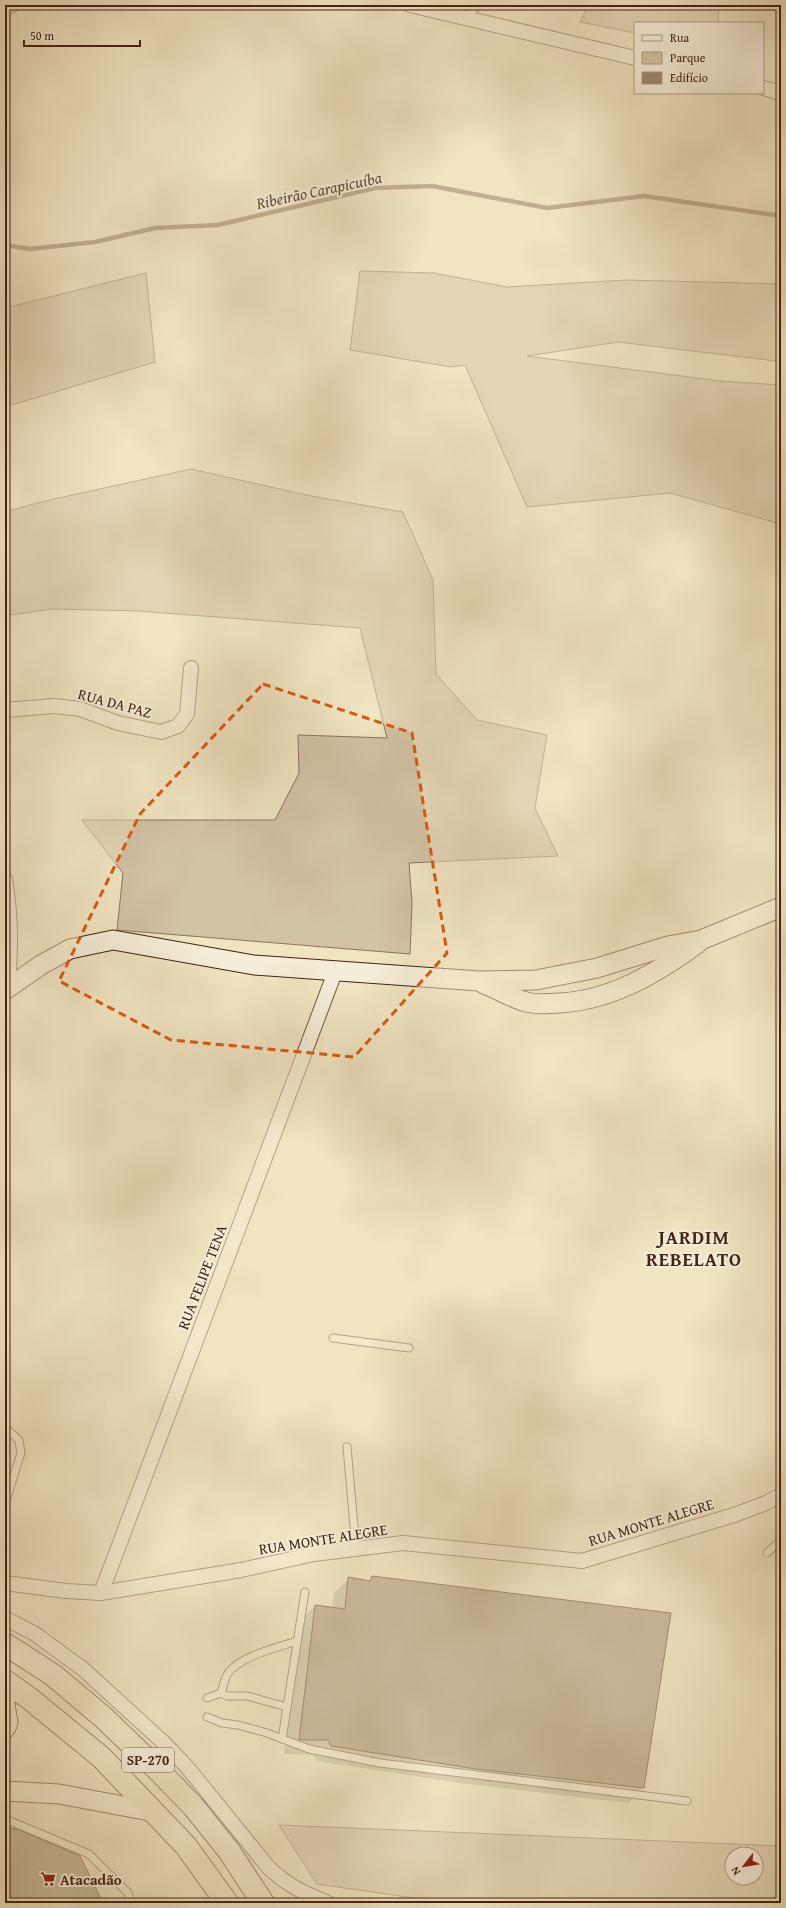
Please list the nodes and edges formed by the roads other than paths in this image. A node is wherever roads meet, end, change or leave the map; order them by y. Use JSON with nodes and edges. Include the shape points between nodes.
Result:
{"nodes":[{"id":1,"x":12,"y":5,"type":"edge"},
{"id":2,"x":410,"y":5,"type":"edge"},
{"id":3,"x":478,"y":5,"type":"edge"},
{"id":4,"x":5,"y":7,"type":"edge"},
{"id":5,"x":466,"y":18,"type":"junction"},
{"id":6,"x":634,"y":58,"type":"edge"},
{"id":7,"x":764,"y":88,"type":"edge"},
{"id":8,"x":781,"y":93,"type":"edge"},
{"id":9,"x":192,"y":668,"type":"dead end"},
{"id":10,"x":5,"y":710,"type":"edge"},
{"id":11,"x":5,"y":879,"type":"edge"},
{"id":12,"x":781,"y":907,"type":"edge"},
{"id":13,"x":701,"y":940,"type":"junction"},
{"id":14,"x":335,"y":972,"type":"junction"},
{"id":15,"x":479,"y":981,"type":"junction"},
{"id":16,"x":6,"y":990,"type":"edge"},
{"id":17,"x":333,"y":1338,"type":"dead end"},
{"id":18,"x":409,"y":1348,"type":"dead end"},
{"id":19,"x":5,"y":1428,"type":"edge"},
{"id":20,"x":347,"y":1447,"type":"dead end"},
{"id":21,"x":781,"y":1495,"type":"edge"},
{"id":22,"x":5,"y":1504,"type":"edge"},
{"id":23,"x":781,"y":1540,"type":"edge"},
{"id":24,"x":356,"y":1549,"type":"junction"},
{"id":25,"x":767,"y":1553,"type":"dead end"},
{"id":26,"x":5,"y":1583,"type":"edge"},
{"id":27,"x":305,"y":1592,"type":"dead end"},
{"id":28,"x":101,"y":1593,"type":"junction"},
{"id":29,"x":5,"y":1618,"type":"edge"},
{"id":30,"x":297,"y":1641,"type":"junction"},
{"id":31,"x":5,"y":1644,"type":"edge"},
{"id":32,"x":5,"y":1681,"type":"edge"},
{"id":33,"x":221,"y":1693,"type":"junction"},
{"id":34,"x":207,"y":1698,"type":"dead end"},
{"id":35,"x":5,"y":1704,"type":"edge"},
{"id":36,"x":287,"y":1707,"type":"junction"},
{"id":37,"x":207,"y":1717,"type":"dead end"},
{"id":38,"x":5,"y":1729,"type":"edge"},
{"id":39,"x":282,"y":1739,"type":"junction"},
{"id":40,"x":5,"y":1791,"type":"edge"},
{"id":41,"x":687,"y":1801,"type":"dead end"},
{"id":42,"x":155,"y":1812,"type":"junction"},
{"id":43,"x":5,"y":1819,"type":"edge"},
{"id":44,"x":131,"y":1903,"type":"edge"},
{"id":45,"x":227,"y":1903,"type":"edge"},
{"id":46,"x":263,"y":1903,"type":"edge"},
{"id":47,"x":328,"y":1903,"type":"edge"}],
"edges":[{"from":1,"to":4,"type":"street"},
{"from":2,"to":5,"type":"street"},
{"from":3,"to":5,"type":"lane"},
{"from":5,"to":6,"type":"street"},
{"from":7,"to":8,"type":"street"},
{"from":9,"to":10,"type":"street","name":"RUA DA PAZ","via":[[187,714],[178,726],[160,732],[118,723],[67,707]]},
{"from":11,"to":16,"type":"street","via":[[10,913],[11,956]]},
{"from":12,"to":13,"type":"street"},
{"from":13,"to":15,"type":"street","via":[[668,946],[597,968],[544,979]]},
{"from":13,"to":15,"type":"street","via":[[656,972],[601,997],[579,1002],[524,1002]]},
{"from":14,"to":15,"type":"street"},
{"from":14,"to":16,"type":"street","via":[[254,965],[113,940],[70,949],[41,965]]},
{"from":14,"to":28,"type":"street","name":"RUA FELIPE TENA"},
{"from":17,"to":18,"type":"lane"},
{"from":19,"to":22,"type":"lane","via":[[20,1440],[21,1453]]},
{"from":20,"to":24,"type":"lane"},
{"from":21,"to":24,"type":"street","name":"RUA MONTE ALEGRE","via":[[734,1515],[582,1561],[403,1543]]},
{"from":23,"to":25,"type":"lane"},
{"from":24,"to":28,"type":"street","name":"RUA MONTE ALEGRE","via":[[314,1554],[241,1570]]},
{"from":26,"to":28,"type":"street","name":"RUA MONTE ALEGRE"},
{"from":27,"to":30,"type":"lane"},
{"from":29,"to":47,"type":"street","via":[[35,1634],[82,1669],[164,1743],[283,1881]]},
{"from":30,"to":33,"type":"lane","via":[[258,1654],[230,1671],[225,1677]]},
{"from":30,"to":36,"type":"lane"},
{"from":31,"to":46,"type":"highway","number":"SP-270","via":[[53,1675],[104,1718],[158,1770],[193,1806],[229,1851]]},
{"from":32,"to":42,"type":"highway","number":"SP-270","via":[[101,1757]]},
{"from":33,"to":34,"type":"lane"},
{"from":33,"to":36,"type":"lane","via":[[227,1696],[247,1696]]},
{"from":35,"to":38,"type":"street","via":[[8,1723]]},
{"from":36,"to":39,"type":"lane"},
{"from":37,"to":39,"type":"lane"},
{"from":39,"to":41,"type":"lane","via":[[309,1749],[380,1763]]},
{"from":40,"to":42,"type":"street","via":[[59,1794]]},
{"from":42,"to":45,"type":"highway","number":"SP-270","via":[[186,1846]]},
{"from":43,"to":44,"type":"lane","via":[[89,1854],[128,1893]]}]}
